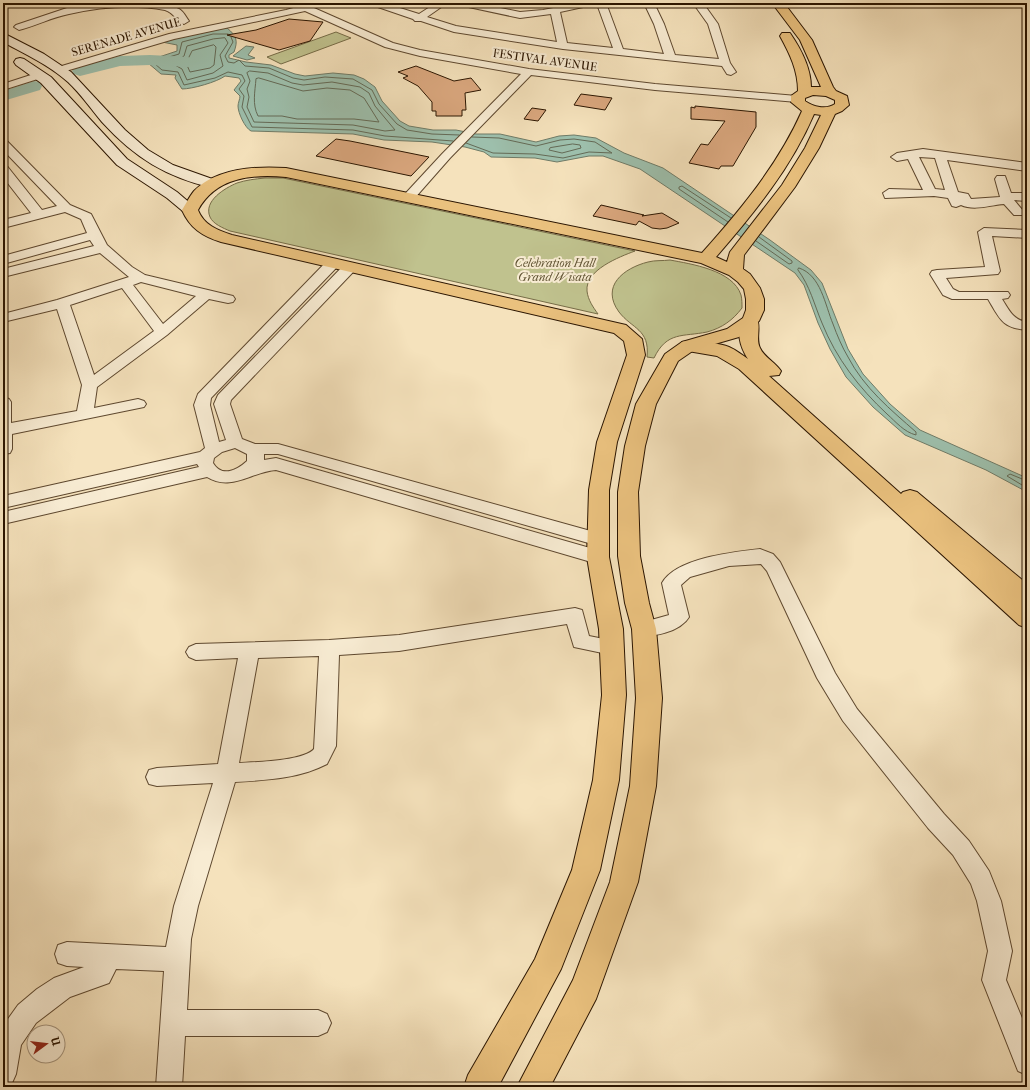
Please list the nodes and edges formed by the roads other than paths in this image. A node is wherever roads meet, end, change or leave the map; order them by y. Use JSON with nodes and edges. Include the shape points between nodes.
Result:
{"nodes":[{"id":1,"x":128,"y":3,"type":"edge"},
{"id":2,"x":318,"y":3,"type":"edge"},
{"id":3,"x":442,"y":3,"type":"edge"},
{"id":4,"x":464,"y":3,"type":"edge"},
{"id":5,"x":524,"y":3,"type":"edge"},
{"id":6,"x":535,"y":3,"type":"edge"},
{"id":7,"x":593,"y":3,"type":"edge"},
{"id":8,"x":601,"y":3,"type":"edge"},
{"id":9,"x":649,"y":3,"type":"edge"},
{"id":10,"x":698,"y":3,"type":"edge"},
{"id":11,"x":377,"y":5,"type":"edge"},
{"id":12,"x":303,"y":6,"type":"edge"},
{"id":13,"x":485,"y":8,"type":"junction"},
{"id":14,"x":556,"y":10,"type":"junction"},
{"id":15,"x":538,"y":13,"type":"junction"},
{"id":16,"x":776,"y":13,"type":"edge"},
{"id":17,"x":418,"y":18,"type":"junction"},
{"id":18,"x":184,"y":21,"type":"dead end"},
{"id":19,"x":18,"y":27,"type":"dead end"},
{"id":20,"x":454,"y":29,"type":"junction"},
{"id":21,"x":3,"y":37,"type":"edge"},
{"id":22,"x":504,"y":37,"type":"junction"},
{"id":23,"x":563,"y":46,"type":"junction"},
{"id":24,"x":619,"y":52,"type":"junction"},
{"id":25,"x":8,"y":55,"type":"dead end"},
{"id":26,"x":672,"y":58,"type":"junction"},
{"id":27,"x":725,"y":63,"type":"junction"},
{"id":28,"x":56,"y":69,"type":"junction"},
{"id":29,"x":529,"y":72,"type":"junction"},
{"id":30,"x":732,"y":73,"type":"dead end"},
{"id":31,"x":40,"y":75,"type":"junction"},
{"id":32,"x":3,"y":88,"type":"edge"},
{"id":33,"x":831,"y":93,"type":"junction"},
{"id":34,"x":801,"y":96,"type":"junction"},
{"id":35,"x":810,"y":109,"type":"junction"},
{"id":36,"x":830,"y":110,"type":"junction"},
{"id":37,"x":4,"y":145,"type":"edge"},
{"id":38,"x":912,"y":154,"type":"junction"},
{"id":39,"x":940,"y":155,"type":"junction"},
{"id":40,"x":897,"y":157,"type":"dead end"},
{"id":41,"x":1027,"y":167,"type":"edge"},
{"id":42,"x":3,"y":169,"type":"edge"},
{"id":43,"x":1001,"y":179,"type":"dead end"},
{"id":44,"x":196,"y":180,"type":"junction"},
{"id":45,"x":769,"y":183,"type":"junction"},
{"id":46,"x":213,"y":184,"type":"junction"},
{"id":47,"x":788,"y":187,"type":"junction"},
{"id":48,"x":930,"y":192,"type":"junction"},
{"id":49,"x":172,"y":195,"type":"junction"},
{"id":50,"x":889,"y":195,"type":"dead end"},
{"id":51,"x":953,"y":195,"type":"junction"},
{"id":52,"x":408,"y":197,"type":"junction"},
{"id":53,"x":1027,"y":197,"type":"edge"},
{"id":54,"x":1007,"y":198,"type":"junction"},
{"id":55,"x":66,"y":208,"type":"junction"},
{"id":56,"x":190,"y":210,"type":"junction"},
{"id":57,"x":960,"y":212,"type":"dead end"},
{"id":58,"x":1018,"y":212,"type":"dead end"},
{"id":59,"x":39,"y":215,"type":"junction"},
{"id":60,"x":3,"y":224,"type":"edge"},
{"id":61,"x":1027,"y":234,"type":"edge"},
{"id":62,"x":94,"y":235,"type":"junction"},
{"id":63,"x":103,"y":248,"type":"junction"},
{"id":64,"x":706,"y":259,"type":"junction"},
{"id":65,"x":3,"y":260,"type":"edge"},
{"id":66,"x":333,"y":263,"type":"junction"},
{"id":67,"x":350,"y":267,"type":"junction"},
{"id":68,"x":735,"y":270,"type":"junction"},
{"id":69,"x":3,"y":273,"type":"edge"},
{"id":70,"x":140,"y":278,"type":"junction"},
{"id":71,"x":124,"y":282,"type":"junction"},
{"id":72,"x":205,"y":295,"type":"junction"},
{"id":73,"x":228,"y":299,"type":"dead end"},
{"id":74,"x":62,"y":303,"type":"junction"},
{"id":75,"x":3,"y":318,"type":"edge"},
{"id":76,"x":750,"y":320,"type":"junction"},
{"id":77,"x":1027,"y":326,"type":"edge"},
{"id":78,"x":162,"y":332,"type":"junction"},
{"id":79,"x":688,"y":346,"type":"junction"},
{"id":80,"x":90,"y":385,"type":"junction"},
{"id":81,"x":3,"y":402,"type":"edge"},
{"id":82,"x":138,"y":404,"type":"dead end"},
{"id":83,"x":85,"y":413,"type":"junction"},
{"id":84,"x":4,"y":430,"type":"junction"},
{"id":85,"x":235,"y":443,"type":"junction"},
{"id":86,"x":4,"y":449,"type":"dead end"},
{"id":87,"x":253,"y":449,"type":"junction"},
{"id":88,"x":209,"y":459,"type":"junction"},
{"id":89,"x":248,"y":471,"type":"junction"},
{"id":90,"x":3,"y":502,"type":"edge"},
{"id":91,"x":3,"y":518,"type":"edge"},
{"id":92,"x":960,"y":538,"type":"junction"},
{"id":93,"x":598,"y":548,"type":"junction"},
{"id":94,"x":983,"y":581,"type":"junction"},
{"id":95,"x":1027,"y":584,"type":"edge"},
{"id":96,"x":1027,"y":597,"type":"edge"},
{"id":97,"x":1027,"y":619,"type":"edge"},
{"id":98,"x":644,"y":628,"type":"junction"},
{"id":99,"x":1027,"y":633,"type":"edge"},
{"id":100,"x":612,"y":647,"type":"junction"},
{"id":101,"x":329,"y":648,"type":"junction"},
{"id":102,"x":250,"y":650,"type":"junction"},
{"id":103,"x":196,"y":652,"type":"dead end"},
{"id":104,"x":227,"y":772,"type":"junction"},
{"id":105,"x":157,"y":777,"type":"dead end"},
{"id":106,"x":67,"y":954,"type":"dead end"},
{"id":107,"x":110,"y":956,"type":"junction"},
{"id":108,"x":177,"y":960,"type":"junction"},
{"id":109,"x":173,"y":1023,"type":"junction"},
{"id":110,"x":318,"y":1023,"type":"dead end"},
{"id":111,"x":1027,"y":1062,"type":"edge"},
{"id":112,"x":3,"y":1074,"type":"edge"},
{"id":113,"x":169,"y":1087,"type":"edge"},
{"id":114,"x":480,"y":1087,"type":"edge"},
{"id":115,"x":533,"y":1087,"type":"edge"}],
"edges":[{"from":1,"to":18,"type":"street","via":[[167,8],[176,11]]},
{"from":1,"to":19,"type":"street","via":[[67,11]]},
{"from":2,"to":12,"type":"street","name":"SERENADE AVENUE"},
{"from":3,"to":17,"type":"street"},
{"from":4,"to":13,"type":"street"},
{"from":5,"to":15,"type":"street"},
{"from":6,"to":15,"type":"street"},
{"from":7,"to":14,"type":"street"},
{"from":8,"to":24,"type":"street"},
{"from":9,"to":26,"type":"street","via":[[660,24]]},
{"from":10,"to":27,"type":"street","via":[[713,24]]},
{"from":11,"to":17,"type":"street"},
{"from":12,"to":28,"type":"street","name":"SERENADE AVENUE","via":[[172,36]]},
{"from":12,"to":29,"type":"street","name":"FESTIVAL AVENUE","via":[[366,35],[409,51]]},
{"from":13,"to":15,"type":"street","via":[[514,15]]},
{"from":13,"to":20,"type":"street"},
{"from":14,"to":15,"type":"street"},
{"from":14,"to":23,"type":"street"},
{"from":15,"to":22,"type":"street"},
{"from":16,"to":33,"type":"main road","via":[[808,44],[823,83]]},
{"from":16,"to":34,"type":"main road","via":[[806,81]]},
{"from":17,"to":20,"type":"street"},
{"from":20,"to":22,"type":"street"},
{"from":21,"to":28,"type":"street"},
{"from":22,"to":23,"type":"street"},
{"from":23,"to":24,"type":"street"},
{"from":24,"to":26,"type":"street"},
{"from":25,"to":31,"type":"street"},
{"from":26,"to":27,"type":"street"},
{"from":27,"to":30,"type":"street"},
{"from":28,"to":44,"type":"street","via":[[74,81],[136,148],[164,167]]},
{"from":29,"to":34,"type":"street","name":"FESTIVAL AVENUE","via":[[655,87]]},
{"from":29,"to":52,"type":"street"},
{"from":31,"to":32,"type":"street"},
{"from":31,"to":49,"type":"street","via":[[122,162]]},
{"from":33,"to":34,"type":"main road","via":[[818,91]]},
{"from":33,"to":36,"type":"main road","via":[[843,102],[840,107]]},
{"from":34,"to":35,"type":"main road","via":[[801,104]]},
{"from":35,"to":36,"type":"main road"},
{"from":35,"to":45,"type":"main road","via":[[802,128]]},
{"from":36,"to":47,"type":"main road","via":[[812,148]]},
{"from":37,"to":55,"type":"street"},
{"from":38,"to":39,"type":"street"},
{"from":38,"to":40,"type":"street"},
{"from":38,"to":48,"type":"street"},
{"from":39,"to":41,"type":"street"},
{"from":39,"to":51,"type":"street"},
{"from":42,"to":59,"type":"street"},
{"from":43,"to":54,"type":"street"},
{"from":44,"to":46,"type":"street"},
{"from":44,"to":49,"type":"street"},
{"from":45,"to":47,"type":"main road"},
{"from":45,"to":64,"type":"main road"},
{"from":46,"to":52,"type":"main road","via":[[256,172],[289,172]]},
{"from":46,"to":56,"type":"main road","via":[[198,195]]},
{"from":47,"to":68,"type":"main road","via":[[736,255]]},
{"from":48,"to":50,"type":"street"},
{"from":48,"to":51,"type":"street"},
{"from":49,"to":56,"type":"street"},
{"from":51,"to":54,"type":"street","via":[[964,197],[966,203],[973,204],[989,204],[991,201]]},
{"from":51,"to":57,"type":"street"},
{"from":52,"to":64,"type":"main road"},
{"from":53,"to":54,"type":"street"},
{"from":54,"to":58,"type":"street"},
{"from":55,"to":59,"type":"street"},
{"from":55,"to":62,"type":"street","via":[[86,217]]},
{"from":56,"to":66,"type":"main road","via":[[192,218],[200,228],[221,237]]},
{"from":59,"to":60,"type":"street"},
{"from":61,"to":77,"type":"street","via":[[982,228],[993,271],[937,274],[948,292],[957,296],[997,295],[1008,321]]},
{"from":62,"to":63,"type":"street"},
{"from":62,"to":65,"type":"street"},
{"from":63,"to":69,"type":"street"},
{"from":63,"to":70,"type":"street","via":[[128,272]]},
{"from":64,"to":68,"type":"main road"},
{"from":66,"to":67,"type":"main road"},
{"from":66,"to":88,"type":"street","via":[[204,396],[202,405]]},
{"from":67,"to":85,"type":"street","via":[[224,398],[222,404]]},
{"from":67,"to":93,"type":"main road","via":[[620,329],[633,339],[636,355],[607,442],[599,490]]},
{"from":68,"to":76,"type":"main road","via":[[744,278],[753,294],[755,310]]},
{"from":70,"to":71,"type":"street"},
{"from":70,"to":72,"type":"street"},
{"from":71,"to":74,"type":"street"},
{"from":71,"to":78,"type":"street"},
{"from":72,"to":73,"type":"street"},
{"from":72,"to":78,"type":"street"},
{"from":74,"to":75,"type":"street"},
{"from":74,"to":80,"type":"street"},
{"from":76,"to":79,"type":"main road","via":[[733,333]]},
{"from":76,"to":92,"type":"main road","via":[[747,342],[754,355],[903,491]]},
{"from":78,"to":80,"type":"street"},
{"from":79,"to":94,"type":"main road","via":[[722,351],[746,365]]},
{"from":79,"to":98,"type":"main road","via":[[671,358],[646,404],[635,446],[628,492],[629,556]]},
{"from":80,"to":83,"type":"street"},
{"from":81,"to":84,"type":"street"},
{"from":82,"to":83,"type":"street"},
{"from":83,"to":84,"type":"street"},
{"from":84,"to":86,"type":"street"},
{"from":85,"to":87,"type":"street","via":[[245,444]]},
{"from":85,"to":88,"type":"street","via":[[223,444]]},
{"from":87,"to":89,"type":"street","via":[[256,456],[255,464]]},
{"from":87,"to":93,"type":"street","via":[[278,449]]},
{"from":88,"to":89,"type":"street","via":[[215,476],[238,476]]},
{"from":88,"to":90,"type":"street"},
{"from":88,"to":91,"type":"street"},
{"from":89,"to":93,"type":"street","via":[[276,464]]},
{"from":92,"to":95,"type":"main road"},
{"from":92,"to":96,"type":"main road"},
{"from":93,"to":100,"type":"main road"},
{"from":94,"to":97,"type":"main road"},
{"from":94,"to":99,"type":"main road"},
{"from":98,"to":111,"type":"street","via":[[672,623],[679,617],[672,583],[684,572],[729,559],[760,556],[767,559],[774,567],[827,678],[850,715],[961,848],[981,879],[989,901],[1000,951],[994,980]]},
{"from":98,"to":115,"type":"main road","via":[[649,698],[643,786],[624,882],[585,988]]},
{"from":100,"to":101,"type":"street","via":[[581,642],[574,615],[399,643]]},
{"from":100,"to":114,"type":"main road","via":[[614,695],[606,780],[586,870],[546,969]]},
{"from":101,"to":102,"type":"street"},
{"from":101,"to":104,"type":"street","via":[[323,753],[319,758],[276,770]]},
{"from":102,"to":103,"type":"street"},
{"from":102,"to":104,"type":"street"},
{"from":104,"to":105,"type":"street"},
{"from":104,"to":108,"type":"street","via":[[186,906]]},
{"from":106,"to":107,"type":"street"},
{"from":107,"to":108,"type":"street"},
{"from":107,"to":112,"type":"street","via":[[100,974],[63,987],[27,1014],[9,1040]]},
{"from":108,"to":109,"type":"street"},
{"from":109,"to":110,"type":"street"},
{"from":109,"to":113,"type":"street"}]}
